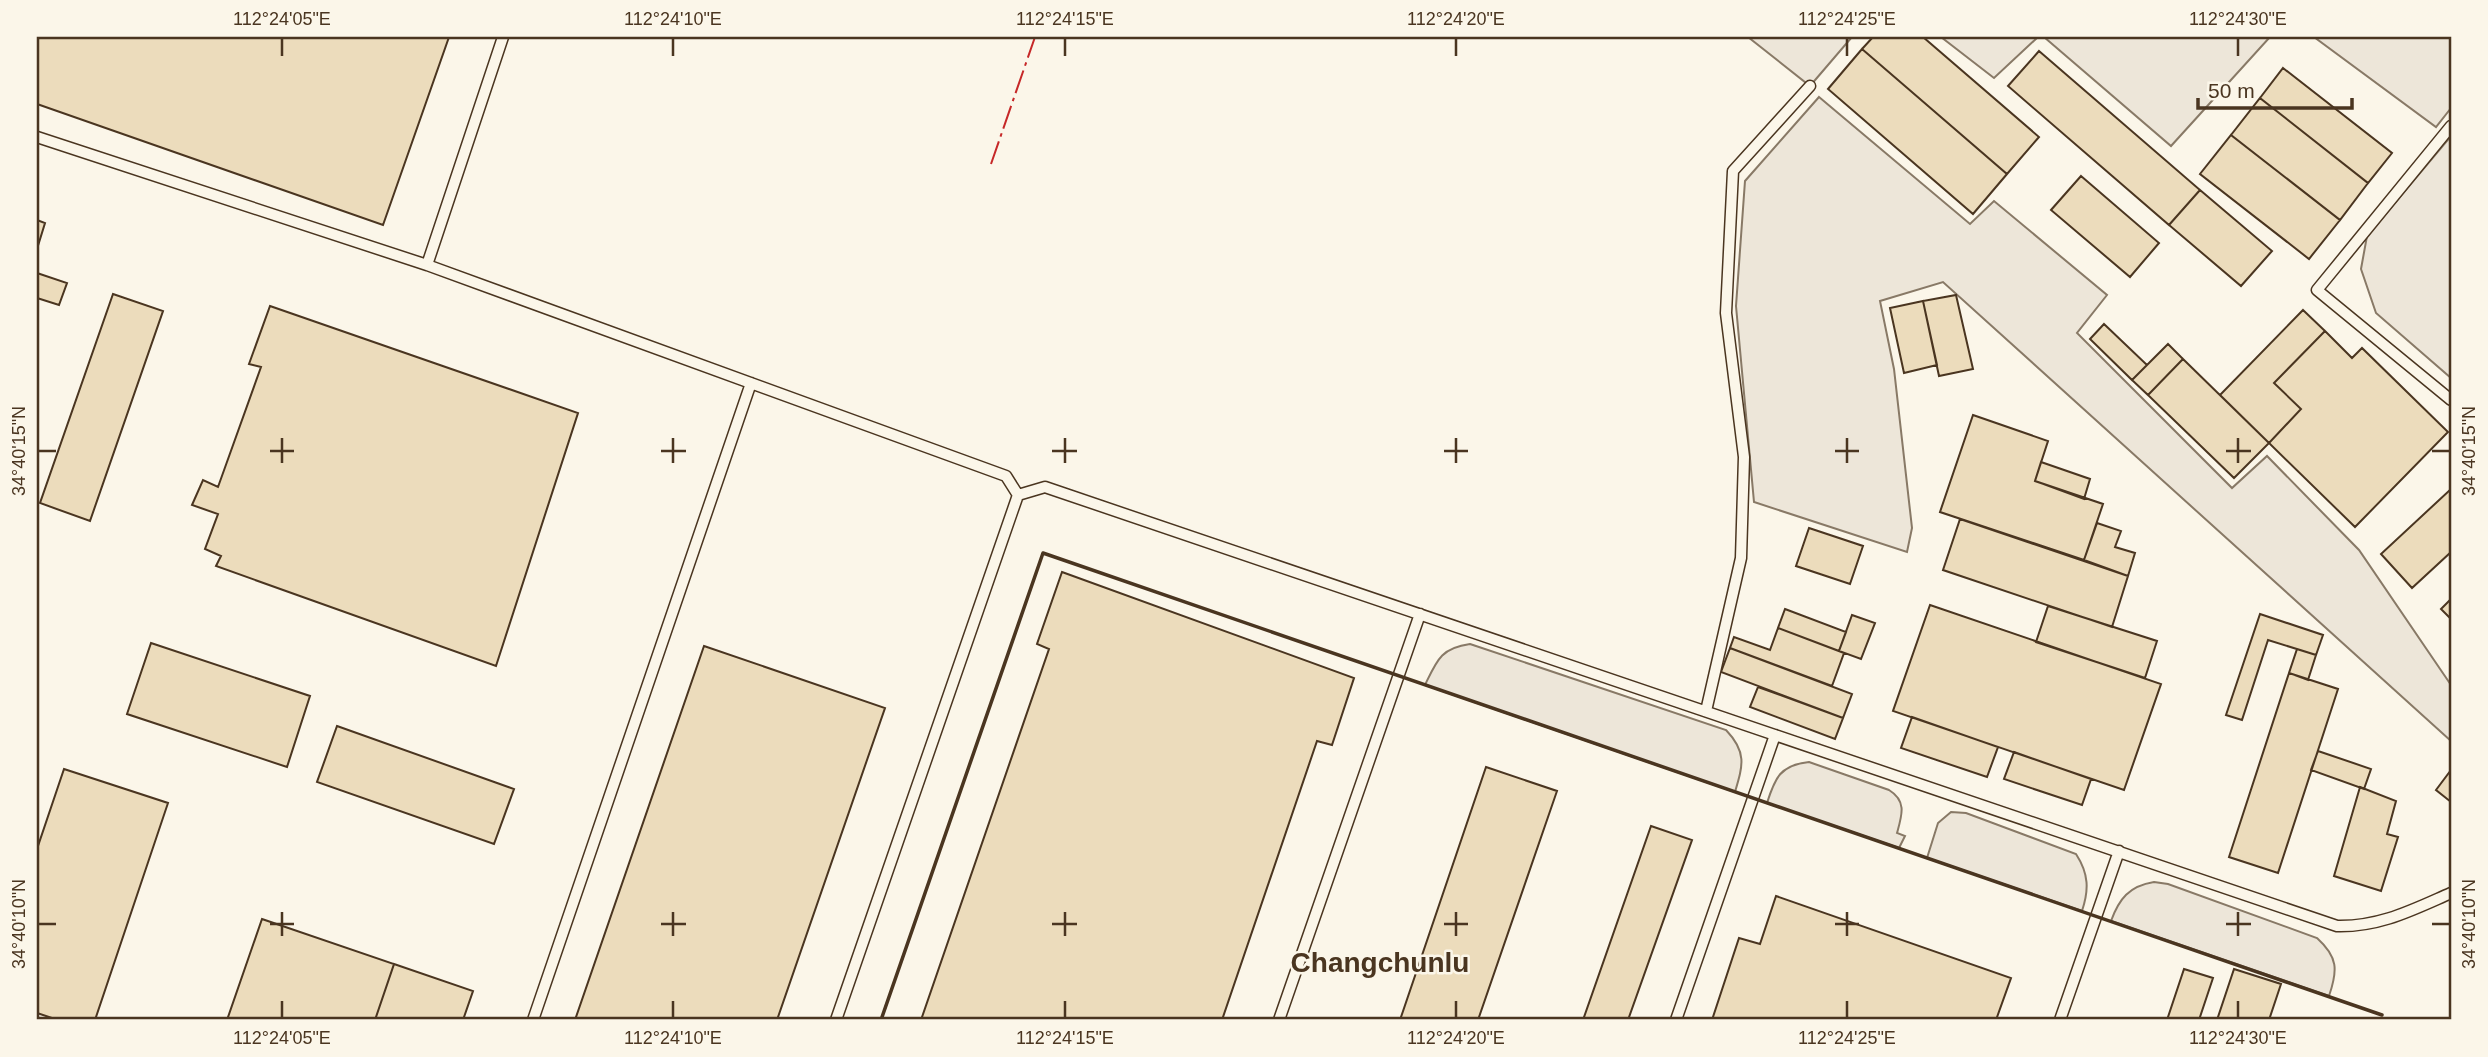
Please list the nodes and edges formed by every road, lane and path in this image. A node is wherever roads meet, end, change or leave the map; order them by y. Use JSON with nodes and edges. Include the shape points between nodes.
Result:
{"nodes":[{"id":1,"x":503,"y":37,"type":"edge"},
{"id":2,"x":1810,"y":86,"type":"dead end"},
{"id":3,"x":2451,"y":126,"type":"edge"},
{"id":4,"x":37,"y":137,"type":"edge"},
{"id":5,"x":427,"y":265,"type":"junction"},
{"id":6,"x":751,"y":383,"type":"junction"},
{"id":7,"x":2451,"y":400,"type":"edge"},
{"id":8,"x":1018,"y":495,"type":"junction"},
{"id":9,"x":1420,"y":614,"type":"junction"},
{"id":10,"x":1706,"y":711,"type":"junction"},
{"id":11,"x":1775,"y":735,"type":"junction"},
{"id":12,"x":2119,"y":851,"type":"junction"},
{"id":13,"x":2451,"y":893,"type":"edge"},
{"id":14,"x":533,"y":1020,"type":"edge"},
{"id":15,"x":836,"y":1020,"type":"edge"},
{"id":16,"x":1279,"y":1020,"type":"edge"},
{"id":17,"x":1676,"y":1020,"type":"edge"},
{"id":18,"x":2060,"y":1020,"type":"edge"}],
"edges":[{"from":1,"to":5,"type":"lane"},
{"from":2,"to":10,"type":"lane","via":[[1733,171],[1726,313],[1744,457],[1741,558]]},
{"from":3,"to":7,"type":"lane","via":[[2317,290]]},
{"from":4,"to":5,"type":"lane"},
{"from":5,"to":6,"type":"lane"},
{"from":6,"to":8,"type":"lane","via":[[1006,476]]},
{"from":6,"to":14,"type":"lane"},
{"from":8,"to":9,"type":"lane","via":[[1045,486]]},
{"from":8,"to":15,"type":"lane"},
{"from":9,"to":10,"type":"lane"},
{"from":9,"to":16,"type":"lane"},
{"from":10,"to":11,"type":"lane"},
{"from":11,"to":12,"type":"lane"},
{"from":11,"to":17,"type":"lane"},
{"from":12,"to":13,"type":"lane","via":[[2337,926],[2392,918]]},
{"from":12,"to":18,"type":"lane"}]}
